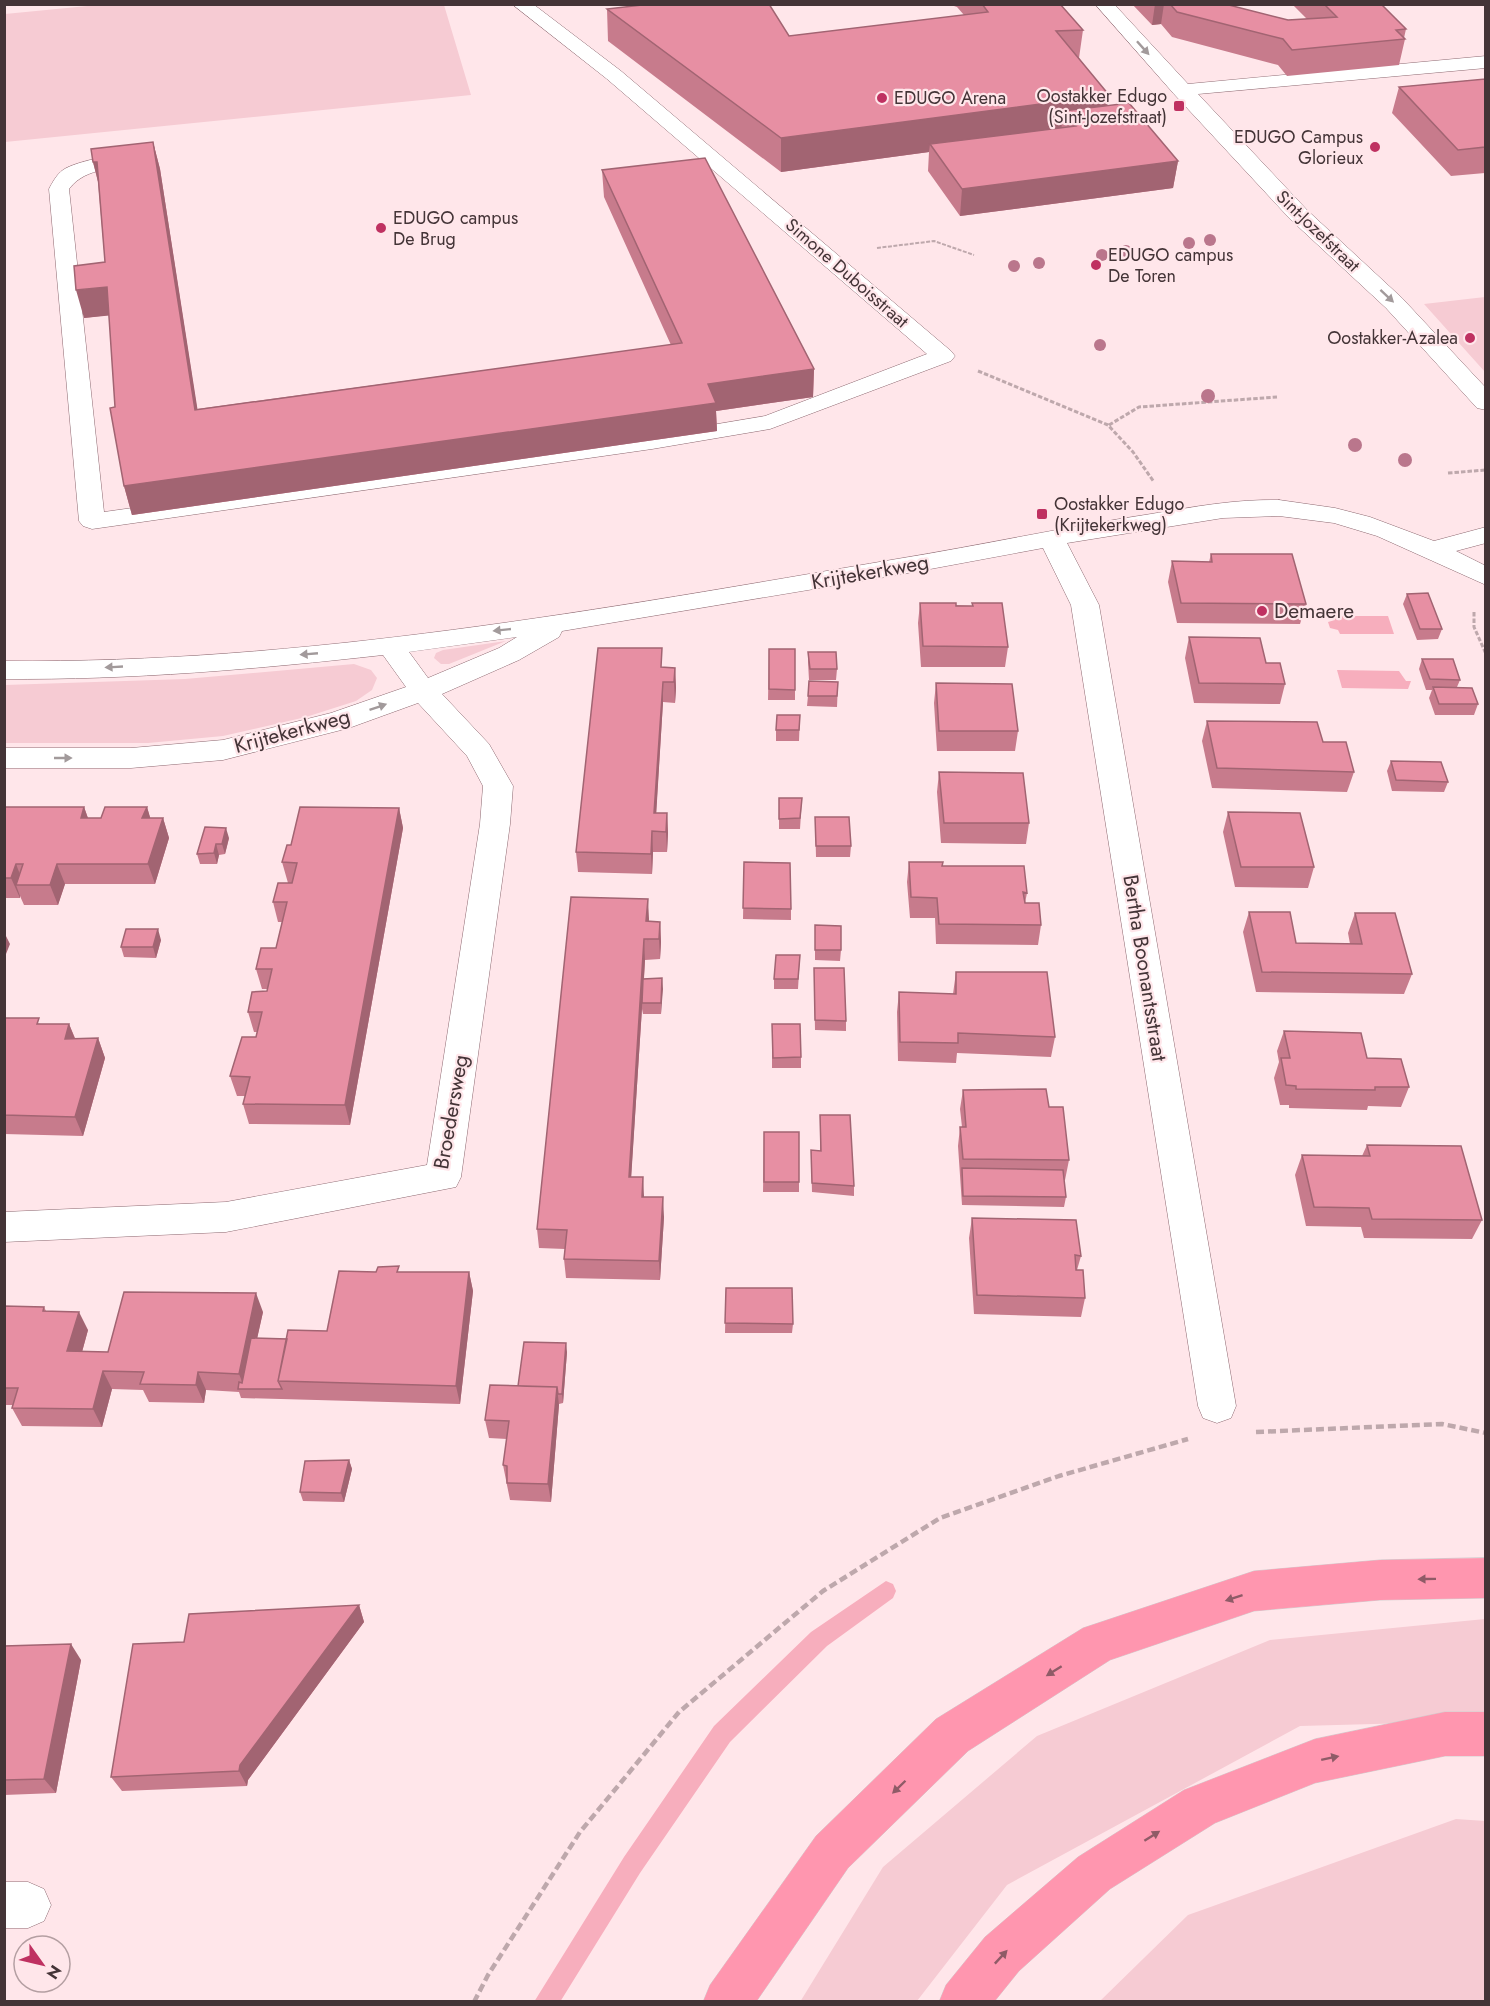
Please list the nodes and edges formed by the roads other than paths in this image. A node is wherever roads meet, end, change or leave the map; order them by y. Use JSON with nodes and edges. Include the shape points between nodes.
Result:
{"nodes":[{"id":1,"x":521,"y":4,"type":"edge"},
{"id":2,"x":1104,"y":4,"type":"edge"},
{"id":3,"x":1485,"y":62,"type":"edge"},
{"id":4,"x":1485,"y":76,"type":"edge"},
{"id":5,"x":1187,"y":96,"type":"junction"},
{"id":6,"x":150,"y":157,"type":"edge"},
{"id":7,"x":1485,"y":403,"type":"edge"},
{"id":8,"x":1485,"y":535,"type":"edge"},
{"id":9,"x":1051,"y":537,"type":"junction"},
{"id":10,"x":1434,"y":549,"type":"junction"},
{"id":11,"x":1485,"y":577,"type":"edge"},
{"id":12,"x":561,"y":624,"type":"junction"},
{"id":13,"x":391,"y":646,"type":"junction"},
{"id":14,"x":4,"y":670,"type":"edge"},
{"id":15,"x":423,"y":691,"type":"junction"},
{"id":16,"x":4,"y":758,"type":"edge"},
{"id":17,"x":4,"y":1227,"type":"edge"},
{"id":18,"x":1217,"y":1406,"type":"road end"},
{"id":19,"x":1485,"y":1578,"type":"edge"},
{"id":20,"x":1485,"y":1734,"type":"edge"},
{"id":21,"x":727,"y":2001,"type":"edge"},
{"id":22,"x":963,"y":2001,"type":"edge"}],
"edges":[{"from":1,"to":6,"type":"street","name":"Simone Duboisstraat","via":[[614,75],[943,356],[770,422],[92,521],[59,189],[70,174],[107,162]]},
{"from":2,"to":5,"type":"street","name":"Sint-Jozefstraat","one_way":true},
{"from":3,"to":5,"type":"street"},
{"from":4,"to":5,"type":"street"},
{"from":5,"to":7,"type":"street","name":"Sint-Jozefstraat","one_way":true,"via":[[1299,215],[1394,303]]},
{"from":8,"to":10,"type":"street"},
{"from":9,"to":10,"type":"street","name":"Krijtekerkweg","via":[[1226,510],[1276,508],[1321,512],[1374,525]]},
{"from":9,"to":12,"type":"street","name":"Krijtekerkweg","via":[[929,562]]},
{"from":9,"to":18,"type":"street","name":"Bertha Boonantsstraat","via":[[1085,605]]},
{"from":10,"to":11,"type":"street","name":"Krijtekerkweg"},
{"from":12,"to":13,"type":"street","name":"Krijtekerkweg","one_way":true},
{"from":12,"to":15,"type":"street","name":"Krijtekerkweg","via":[[509,654]]},
{"from":13,"to":14,"type":"street","name":"Krijtekerkweg","one_way":true,"via":[[215,662]]},
{"from":13,"to":15,"type":"street","name":"Broedersweg"},
{"from":16,"to":15,"type":"street","name":"Krijtekerkweg","one_way":true,"via":[[131,758],[223,750],[339,720]]},
{"from":15,"to":17,"type":"street","name":"Broedersweg","via":[[478,751],[498,786],[443,1177],[226,1217]]},
{"from":19,"to":21,"type":"highway","one_way":true,"via":[[1380,1580],[1254,1591],[1098,1643],[952,1735],[832,1852]]},
{"from":22,"to":20,"type":"highway","one_way":true,"via":[[1002,1954],[1094,1873],[1200,1806],[1315,1761],[1445,1734]]}]}
